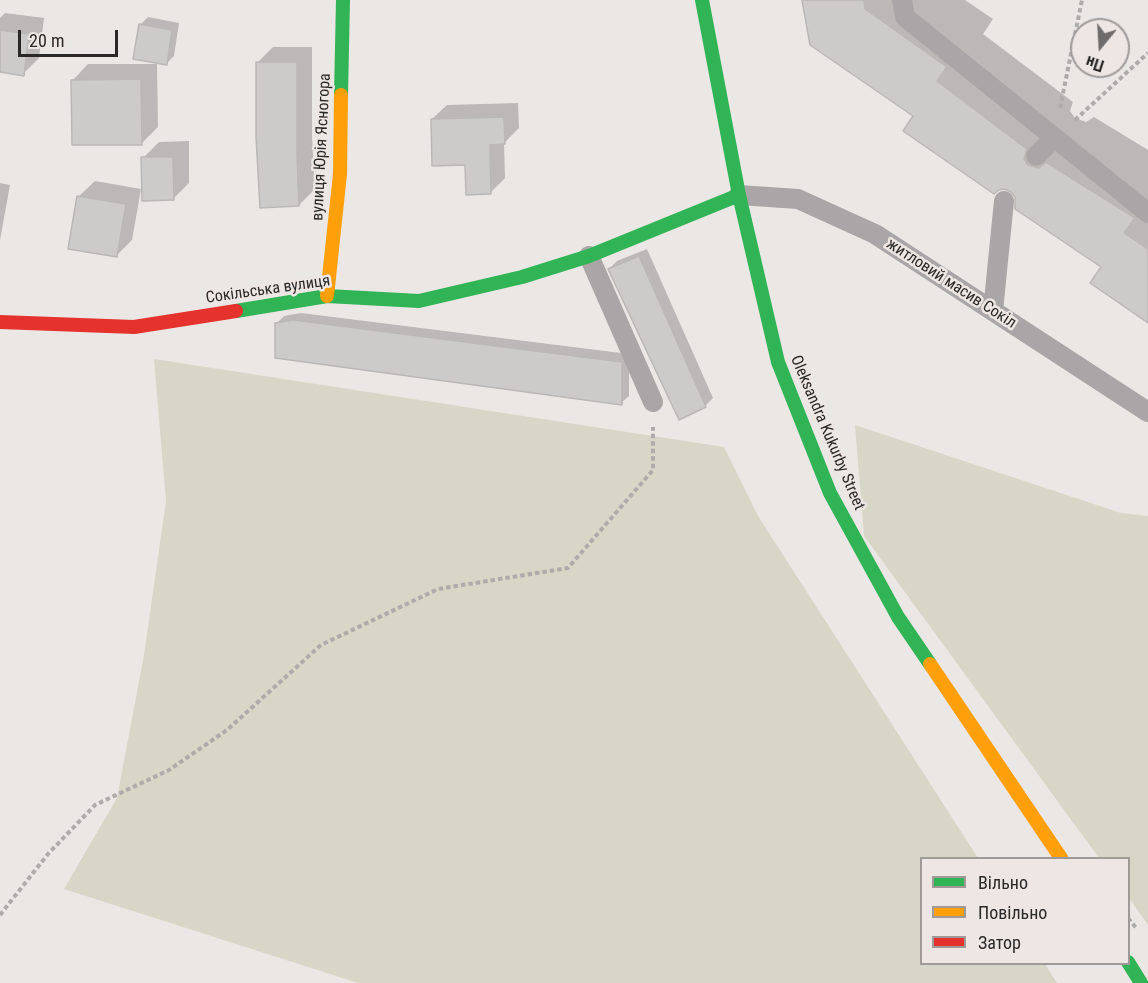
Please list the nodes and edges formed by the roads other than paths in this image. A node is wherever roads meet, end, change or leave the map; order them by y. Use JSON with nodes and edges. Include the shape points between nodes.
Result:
{"nodes":[{"id":1,"x":343,"y":0,"type":"edge"},
{"id":2,"x":702,"y":0,"type":"edge"},
{"id":3,"x":902,"y":0,"type":"edge"},
{"id":4,"x":1054,"y":138,"type":"junction"},
{"id":5,"x":1036,"y":156,"type":"dead end"},
{"id":6,"x":739,"y":195,"type":"junction"},
{"id":7,"x":1004,"y":201,"type":"dead end"},
{"id":8,"x":1148,"y":213,"type":"edge"},
{"id":9,"x":589,"y":256,"type":"junction"},
{"id":10,"x":327,"y":296,"type":"junction"},
{"id":11,"x":993,"y":311,"type":"junction"},
{"id":12,"x":0,"y":322,"type":"edge"},
{"id":13,"x":653,"y":402,"type":"road end"},
{"id":14,"x":1148,"y":412,"type":"edge"},
{"id":15,"x":1060,"y":857,"type":"edge"},
{"id":16,"x":1130,"y":965,"type":"edge"},
{"id":17,"x":1142,"y":983,"type":"edge"}],
"edges":[{"from":1,"to":10,"type":"street","name":"вулиця Юрія Ясногора","via":[[340,174]]},
{"from":2,"to":6,"type":"street","name":"Oleksandra Kukurby Street"},
{"from":3,"to":4,"type":"lane","via":[[905,17]]},
{"from":4,"to":5,"type":"lane"},
{"from":4,"to":8,"type":"lane"},
{"from":6,"to":9,"type":"street","name":"Сокільська вулиця"},
{"from":6,"to":11,"type":"lane","name":"житловий масив Сокіл","via":[[798,199],[842,219],[874,234]]},
{"from":6,"to":15,"type":"street","name":"Oleksandra Kukurby Street","via":[[778,362],[830,493],[898,617]]},
{"from":7,"to":11,"type":"lane"},
{"from":9,"to":10,"type":"street","name":"Сокільська вулиця","via":[[522,277],[420,301]]},
{"from":9,"to":13,"type":"lane"},
{"from":10,"to":12,"type":"street","name":"Сокільська вулиця","via":[[134,327]]},
{"from":11,"to":14,"type":"lane","name":"житловий масив Сокіл"},
{"from":16,"to":17,"type":"street"}]}
